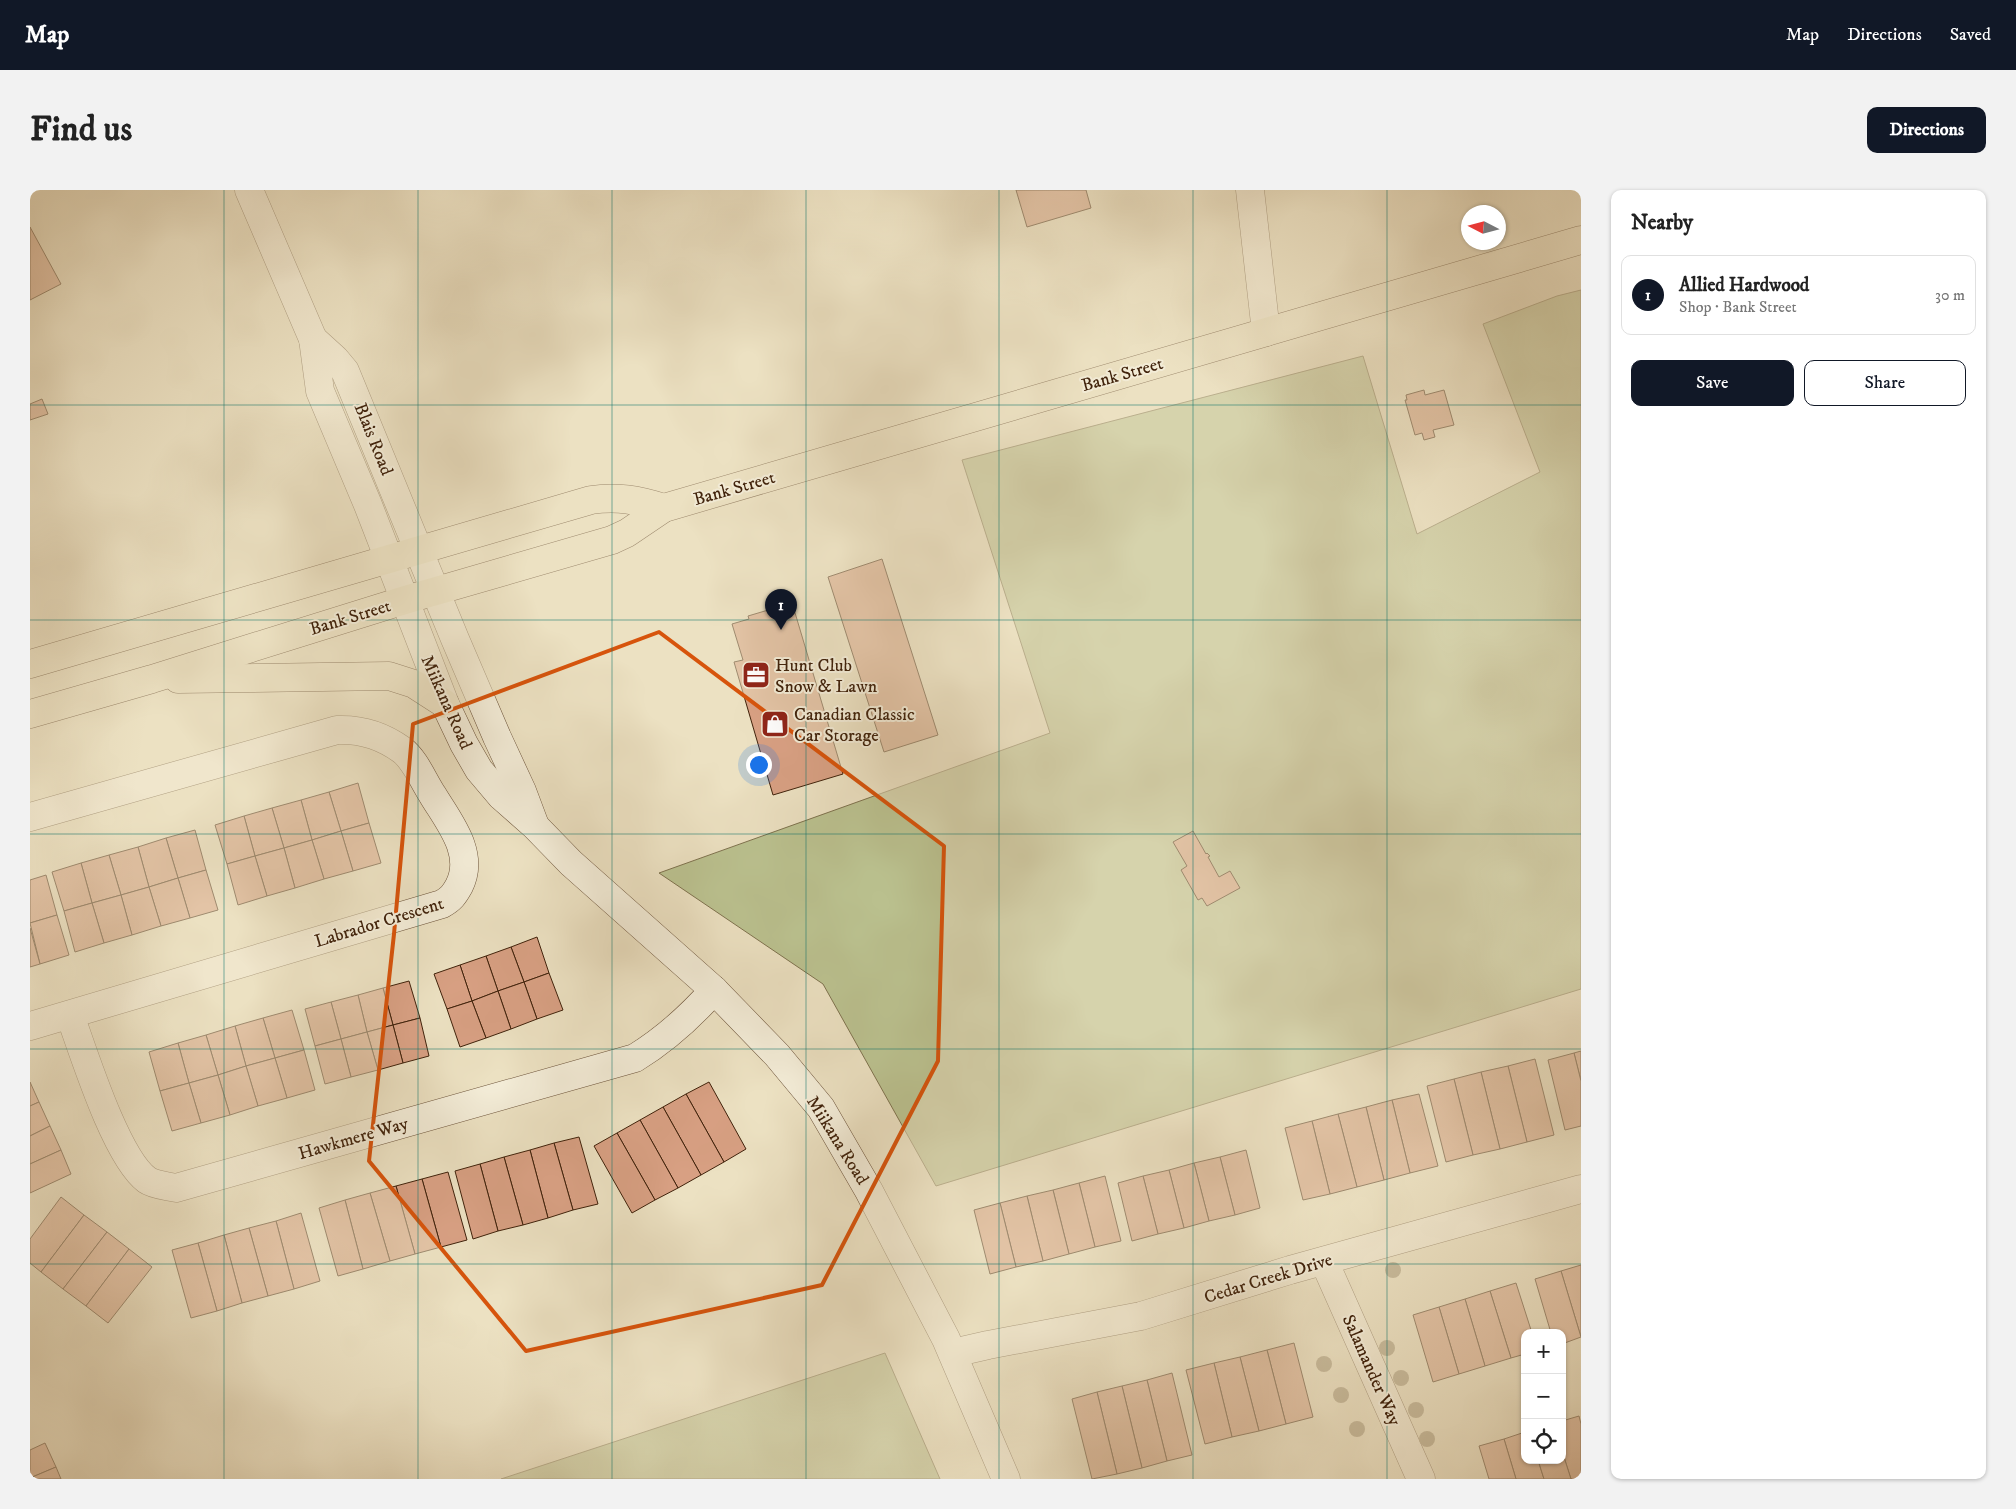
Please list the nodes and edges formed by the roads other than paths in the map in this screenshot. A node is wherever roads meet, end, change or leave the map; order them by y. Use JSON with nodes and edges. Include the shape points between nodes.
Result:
{"nodes":[{"id":1,"x":249,"y":190,"type":"edge"},
{"id":2,"x":1250,"y":190,"type":"edge"},
{"id":3,"x":1581,"y":240,"type":"edge"},
{"id":4,"x":1266,"y":332,"type":"junction"},
{"id":5,"x":313,"y":339,"type":"junction"},
{"id":6,"x":664,"y":508,"type":"junction"},
{"id":7,"x":419,"y":549,"type":"junction"},
{"id":8,"x":389,"y":558,"type":"junction"},
{"id":9,"x":435,"y":591,"type":"junction"},
{"id":10,"x":405,"y":600,"type":"junction"},
{"id":11,"x":30,"y":664,"type":"edge"},
{"id":12,"x":152,"y":679,"type":"junction"},
{"id":13,"x":445,"y":704,"type":"junction"},
{"id":14,"x":30,"y":714,"type":"edge"},
{"id":15,"x":30,"y":816,"type":"edge"},
{"id":16,"x":535,"y":826,"type":"junction"},
{"id":17,"x":714,"y":990,"type":"junction"},
{"id":18,"x":70,"y":1015,"type":"junction"},
{"id":19,"x":30,"y":1026,"type":"edge"},
{"id":20,"x":1581,"y":1188,"type":"edge"},
{"id":21,"x":1324,"y":1261,"type":"junction"},
{"id":22,"x":953,"y":1354,"type":"junction"},
{"id":23,"x":1006,"y":1479,"type":"edge"},
{"id":24,"x":1421,"y":1479,"type":"edge"}],
"edges":[{"from":1,"to":5,"type":"street","name":"Blais Road"},
{"from":2,"to":4,"type":"street"},
{"from":3,"to":4,"type":"main road","name":"Bank Street"},
{"from":4,"to":6,"type":"main road","name":"Bank Street"},
{"from":5,"to":7,"type":"street","name":"Blais Road","via":[[345,371]]},
{"from":5,"to":8,"type":"street","name":"Blais Road","via":[[320,391]]},
{"from":6,"to":7,"type":"main road","via":[[618,497],[591,500]]},
{"from":6,"to":9,"type":"main road","name":"Bank Street","via":[[612,540]]},
{"from":7,"to":8,"type":"main road"},
{"from":7,"to":9,"type":"street","name":"Miikana Road"},
{"from":8,"to":10,"type":"street","name":"Miikana Road"},
{"from":8,"to":11,"type":"main road"},
{"from":9,"to":10,"type":"main road","name":"Bank Street"},
{"from":9,"to":16,"type":"street","name":"Miikana Road"},
{"from":10,"to":12,"type":"main road","name":"Bank Street"},
{"from":10,"to":13,"type":"street","name":"Miikana Road"},
{"from":12,"to":13,"type":"main road","via":[[389,676],[414,684]]},
{"from":12,"to":14,"type":"main road","name":"Bank Street"},
{"from":13,"to":16,"type":"street","name":"Miikana Road","via":[[479,770],[501,796]]},
{"from":15,"to":18,"type":"street","name":"Labrador Crescent","via":[[337,730],[353,729],[403,751],[414,763],[463,852],[462,879],[452,899],[442,904]]},
{"from":16,"to":17,"type":"street","name":"Miikana Road","via":[[571,863]]},
{"from":17,"to":18,"type":"street","name":"Hawkmere Way","via":[[690,1017],[656,1046],[636,1058],[176,1188],[148,1181],[128,1159]]},
{"from":17,"to":22,"type":"street","name":"Miikana Road","via":[[777,1055],[821,1108],[870,1191]]},
{"from":18,"to":19,"type":"street","name":"Labrador Crescent"},
{"from":20,"to":21,"type":"street","name":"Cedar Creek Drive"},
{"from":21,"to":22,"type":"street","name":"Cedar Creek Drive","via":[[1141,1316]]},
{"from":21,"to":24,"type":"street","name":"Salamander Way"},
{"from":22,"to":23,"type":"street","name":"Miikana Road"}]}
